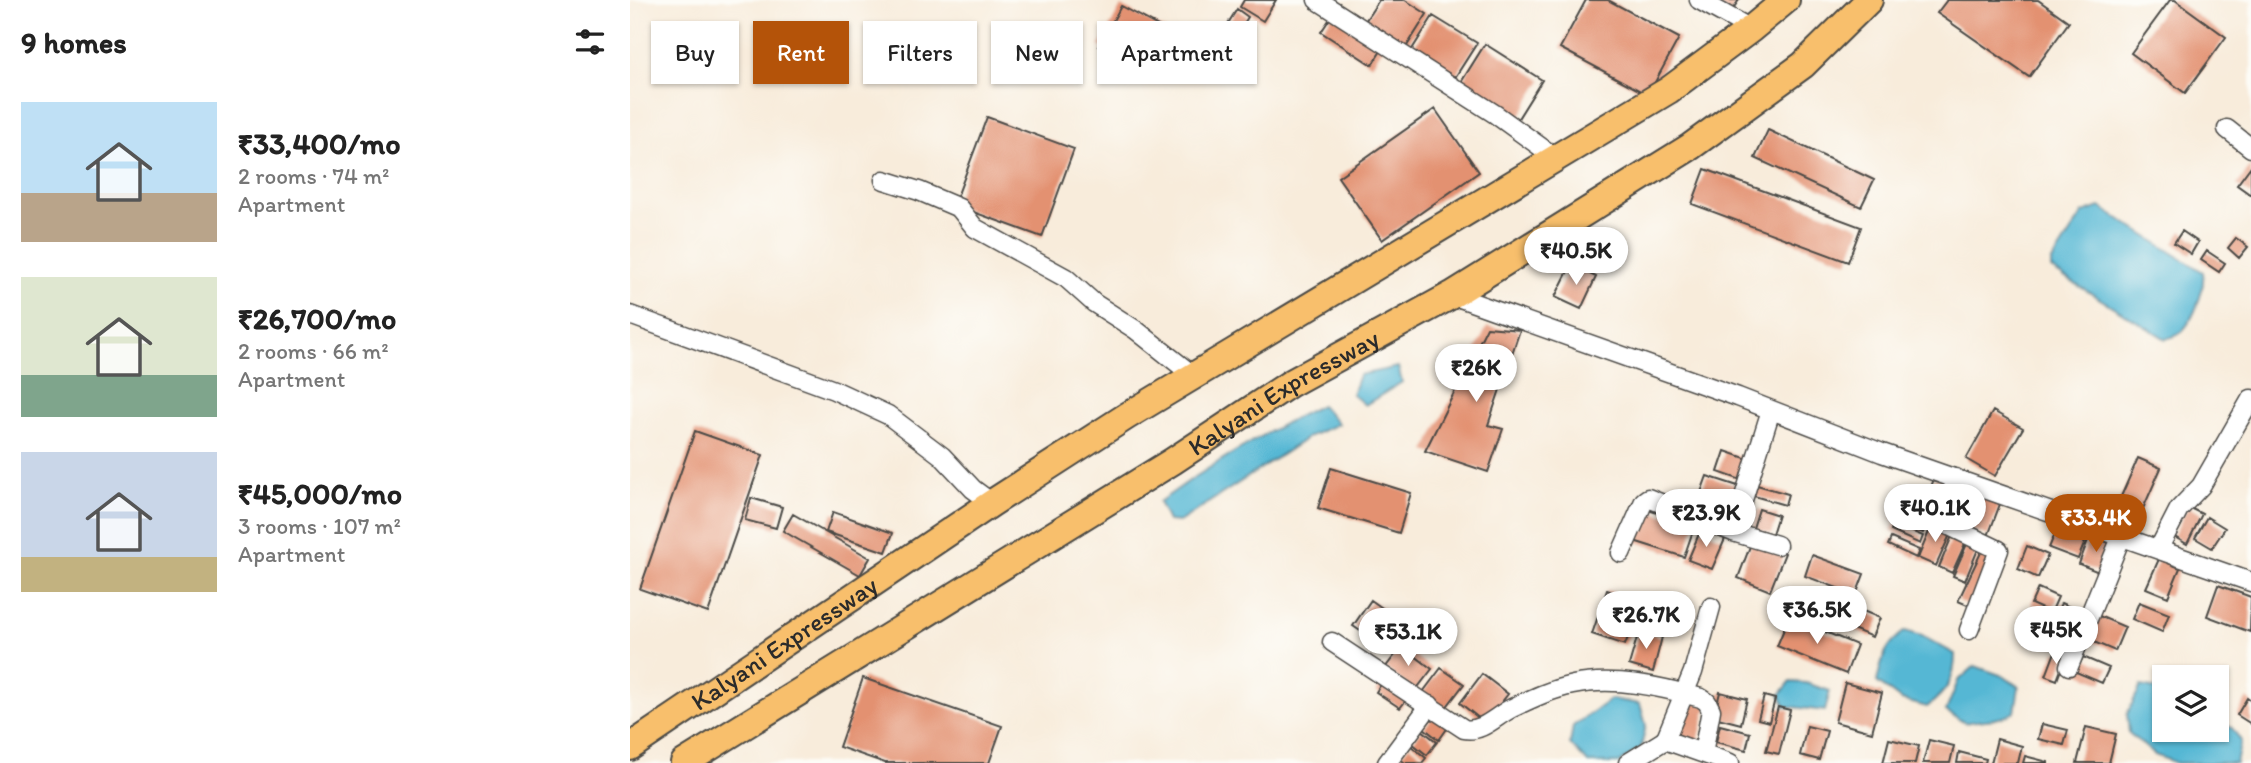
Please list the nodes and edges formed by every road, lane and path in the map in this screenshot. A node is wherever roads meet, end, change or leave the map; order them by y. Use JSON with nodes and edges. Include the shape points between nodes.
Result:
{"nodes":[{"id":1,"x":1317,"y":0,"type":"edge"},
{"id":2,"x":1699,"y":0,"type":"edge"},
{"id":3,"x":1786,"y":0,"type":"edge"},
{"id":4,"x":1869,"y":0,"type":"edge"},
{"id":5,"x":1751,"y":29,"type":"junction"},
{"id":6,"x":2227,"y":129,"type":"dead end"},
{"id":7,"x":2251,"y":148,"type":"edge"},
{"id":8,"x":1556,"y":158,"type":"junction"},
{"id":9,"x":884,"y":180,"type":"dead end"},
{"id":10,"x":1452,"y":295,"type":"junction"},
{"id":11,"x":630,"y":315,"type":"edge"},
{"id":12,"x":1195,"y":377,"type":"junction"},
{"id":13,"x":2251,"y":399,"type":"edge"},
{"id":14,"x":1771,"y":410,"type":"junction"},
{"id":15,"x":1956,"y":478,"type":"junction"},
{"id":16,"x":992,"y":503,"type":"junction"},
{"id":17,"x":1733,"y":532,"type":"junction"},
{"id":18,"x":2122,"y":535,"type":"junction"},
{"id":19,"x":1777,"y":545,"type":"dead end"},
{"id":20,"x":2159,"y":548,"type":"junction"},
{"id":21,"x":1621,"y":552,"type":"dead end"},
{"id":22,"x":2251,"y":582,"type":"edge"},
{"id":23,"x":1711,"y":607,"type":"dead end"},
{"id":24,"x":1969,"y":630,"type":"dead end"},
{"id":25,"x":1332,"y":642,"type":"dead end"},
{"id":26,"x":2069,"y":666,"type":"dead end"},
{"id":27,"x":1684,"y":693,"type":"junction"},
{"id":28,"x":1430,"y":705,"type":"junction"},
{"id":29,"x":1665,"y":740,"type":"junction"},
{"id":30,"x":630,"y":747,"type":"edge"},
{"id":31,"x":1703,"y":753,"type":"junction"},
{"id":32,"x":684,"y":763,"type":"edge"},
{"id":33,"x":1387,"y":763,"type":"edge"},
{"id":34,"x":1628,"y":763,"type":"edge"},
{"id":35,"x":1730,"y":763,"type":"edge"}],
"edges":[{"from":1,"to":8,"type":"street"},
{"from":2,"to":5,"type":"street"},
{"from":3,"to":5,"type":"highway","name":"Kalyani Expressway"},
{"from":4,"to":10,"type":"highway","name":"Kalyani Expressway","via":[[1803,65],[1690,147]]},
{"from":5,"to":8,"type":"highway","name":"Kalyani Expressway","via":[[1669,90]]},
{"from":6,"to":7,"type":"street"},
{"from":8,"to":12,"type":"highway","name":"Kalyani Expressway"},
{"from":9,"to":12,"type":"street","via":[[959,208],[975,228],[1066,278]]},
{"from":10,"to":14,"type":"street"},
{"from":10,"to":32,"type":"highway","name":"Kalyani Expressway","via":[[1291,383]]},
{"from":11,"to":16,"type":"street","via":[[834,390],[888,415],[942,456]]},
{"from":12,"to":16,"type":"highway","name":"Kalyani Expressway"},
{"from":13,"to":20,"type":"street"},
{"from":14,"to":15,"type":"street"},
{"from":14,"to":17,"type":"street"},
{"from":15,"to":18,"type":"street"},
{"from":15,"to":24,"type":"street","via":[[1943,521],[1999,550]]},
{"from":16,"to":30,"type":"highway","name":"Kalyani Expressway"},
{"from":17,"to":19,"type":"street"},
{"from":17,"to":21,"type":"street","via":[[1648,498]]},
{"from":18,"to":20,"type":"street"},
{"from":18,"to":26,"type":"street"},
{"from":20,"to":22,"type":"street"},
{"from":23,"to":27,"type":"street"},
{"from":25,"to":28,"type":"street"},
{"from":27,"to":28,"type":"street","via":[[1620,682],[1575,684],[1510,708],[1469,730]]},
{"from":27,"to":29,"type":"street"},
{"from":27,"to":31,"type":"street","via":[[1710,706]]},
{"from":28,"to":33,"type":"street"},
{"from":29,"to":31,"type":"street"},
{"from":29,"to":34,"type":"street"},
{"from":31,"to":35,"type":"street"}]}
